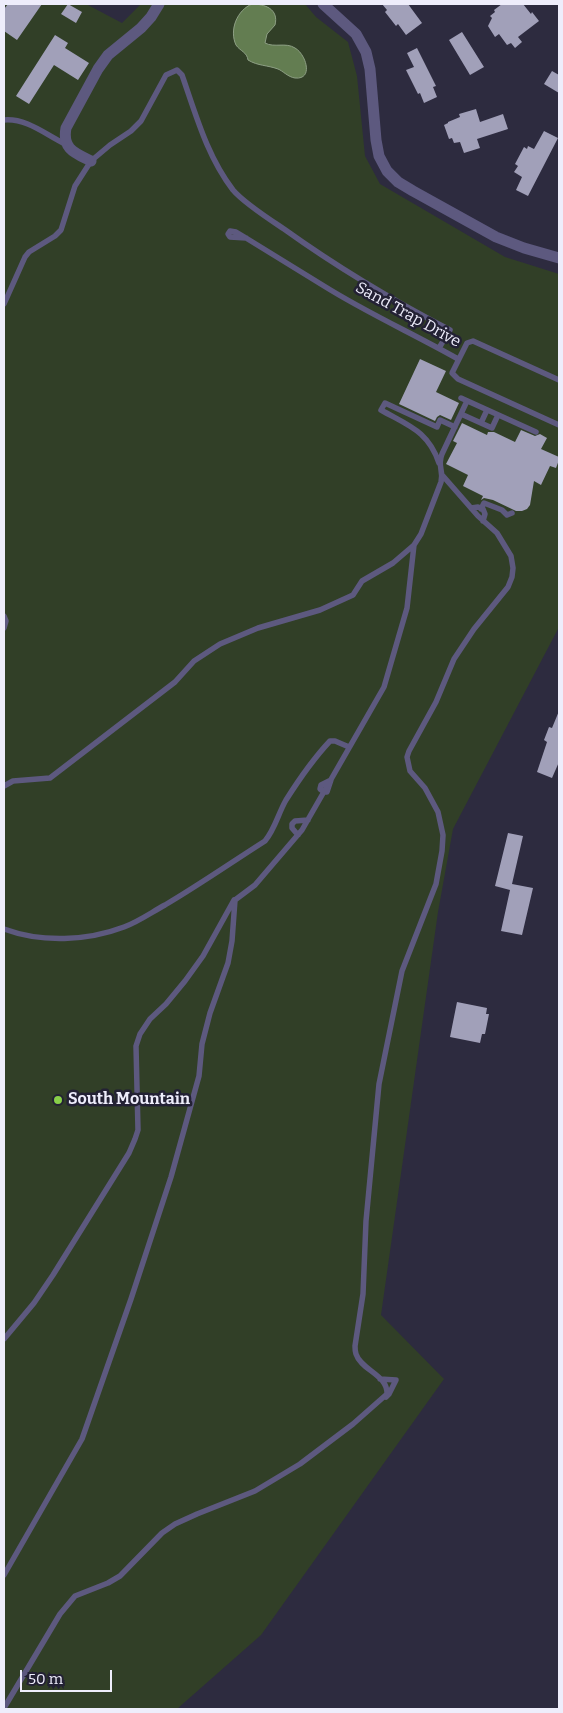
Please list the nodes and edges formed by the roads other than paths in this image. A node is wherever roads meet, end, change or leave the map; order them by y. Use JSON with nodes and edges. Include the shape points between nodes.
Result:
{"nodes":[{"id":1,"x":159,"y":4,"type":"edge"},
{"id":2,"x":322,"y":4,"type":"edge"},
{"id":3,"x":4,"y":120,"type":"edge"},
{"id":4,"x":66,"y":145,"type":"junction"},
{"id":5,"x":91,"y":161,"type":"junction"},
{"id":6,"x":246,"y":238,"type":"dead end"},
{"id":7,"x":559,"y":258,"type":"edge"},
{"id":8,"x":4,"y":304,"type":"edge"},
{"id":9,"x":439,"y":348,"type":"junction"},
{"id":10,"x":458,"y":359,"type":"junction"},
{"id":11,"x":559,"y":380,"type":"edge"},
{"id":12,"x":487,"y":410,"type":"junction"},
{"id":13,"x":461,"y":414,"type":"junction"},
{"id":14,"x":498,"y":415,"type":"junction"},
{"id":15,"x":481,"y":423,"type":"junction"},
{"id":16,"x":559,"y":425,"type":"edge"},
{"id":17,"x":455,"y":427,"type":"junction"},
{"id":18,"x":536,"y":432,"type":"dead end"},
{"id":19,"x":439,"y":463,"type":"junction"},
{"id":20,"x":442,"y":476,"type":"junction"},
{"id":21,"x":471,"y":508,"type":"junction"},
{"id":22,"x":481,"y":509,"type":"junction"},
{"id":23,"x":512,"y":513,"type":"dead end"},
{"id":24,"x":483,"y":521,"type":"junction"},
{"id":25,"x":414,"y":545,"type":"junction"},
{"id":26,"x":4,"y":616,"type":"edge"},
{"id":27,"x":4,"y":628,"type":"edge"},
{"id":28,"x":350,"y":747,"type":"junction"},
{"id":29,"x":4,"y":786,"type":"edge"},
{"id":30,"x":308,"y":820,"type":"junction"},
{"id":31,"x":298,"y":836,"type":"junction"},
{"id":32,"x":235,"y":900,"type":"junction"},
{"id":33,"x":220,"y":924,"type":"junction"},
{"id":34,"x":233,"y":929,"type":"junction"},
{"id":35,"x":4,"y":930,"type":"edge"},
{"id":36,"x":4,"y":1339,"type":"edge"},
{"id":37,"x":380,"y":1379,"type":"junction"},
{"id":38,"x":384,"y":1398,"type":"junction"},
{"id":39,"x":4,"y":1575,"type":"edge"},
{"id":40,"x":4,"y":1708,"type":"edge"}],
"edges":[{"from":1,"to":4,"type":"street","via":[[141,28],[108,55],[98,69],[66,128]]},
{"from":2,"to":7,"type":"street","via":[[356,34],[366,52],[376,140],[379,156],[387,171],[398,182],[496,238]]},
{"from":3,"to":4,"type":"lane","via":[[24,122]]},
{"from":4,"to":5,"type":"street"},
{"from":5,"to":8,"type":"lane","via":[[75,186],[61,230],[25,257]]},
{"from":5,"to":9,"type":"lane","via":[[141,121],[166,75],[177,70],[182,75],[216,165],[234,191],[351,274],[450,330]]},
{"from":6,"to":9,"type":"lane","name":"Sand Trap Drive","via":[[360,307]]},
{"from":9,"to":10,"type":"lane","name":"Sand Trap Drive"},
{"from":10,"to":11,"type":"lane","via":[[467,343],[473,341]]},
{"from":10,"to":16,"type":"lane","name":"Sand Trap Drive","via":[[452,373],[458,379]]},
{"from":12,"to":13,"type":"lane","via":[[464,400]]},
{"from":12,"to":14,"type":"lane"},
{"from":12,"to":15,"type":"lane"},
{"from":13,"to":15,"type":"lane"},
{"from":13,"to":17,"type":"lane"},
{"from":14,"to":15,"type":"lane","via":[[492,428]]},
{"from":14,"to":18,"type":"lane"},
{"from":17,"to":19,"type":"lane"},
{"from":17,"to":19,"type":"lane","via":[[440,420],[437,427],[385,403],[381,410],[419,432],[434,448]]},
{"from":19,"to":20,"type":"lane"},
{"from":20,"to":21,"type":"lane"},
{"from":20,"to":25,"type":"lane","via":[[428,519]]},
{"from":21,"to":22,"type":"lane"},
{"from":21,"to":24,"type":"lane"},
{"from":22,"to":23,"type":"lane","via":[[484,503],[507,515]]},
{"from":22,"to":24,"type":"lane","via":[[485,514]]},
{"from":24,"to":37,"type":"lane","via":[[497,533],[511,556],[512,577],[508,587],[454,659],[407,757],[410,771],[425,788],[438,812],[443,836],[436,884],[402,971],[377,1104],[363,1294],[355,1346],[361,1361]]},
{"from":25,"to":28,"type":"lane","via":[[407,608],[384,687]]},
{"from":25,"to":29,"type":"lane","via":[[362,581],[353,595],[320,610],[258,628],[220,644],[194,661],[175,682],[50,778],[13,781]]},
{"from":26,"to":27,"type":"lane"},
{"from":28,"to":30,"type":"lane"},
{"from":28,"to":35,"type":"lane","via":[[330,741],[322,749],[287,800],[265,841],[192,889],[126,926],[98,935],[63,938],[27,936]]},
{"from":30,"to":31,"type":"lane"},
{"from":30,"to":31,"type":"lane","via":[[292,824]]},
{"from":31,"to":32,"type":"lane","via":[[256,885]]},
{"from":32,"to":33,"type":"lane"},
{"from":32,"to":34,"type":"lane"},
{"from":33,"to":34,"type":"lane"},
{"from":33,"to":36,"type":"lane","via":[[185,981],[140,1034],[136,1046],[138,1130],[129,1153],[53,1275]]},
{"from":34,"to":39,"type":"lane","via":[[228,963],[210,1013],[202,1044],[199,1076],[170,1177],[96,1401],[82,1439]]},
{"from":37,"to":38,"type":"lane","via":[[387,1389]]},
{"from":37,"to":38,"type":"lane","via":[[396,1380]]},
{"from":38,"to":40,"type":"lane","via":[[300,1464],[255,1491],[175,1524],[120,1576],[76,1596],[60,1614]]}]}
